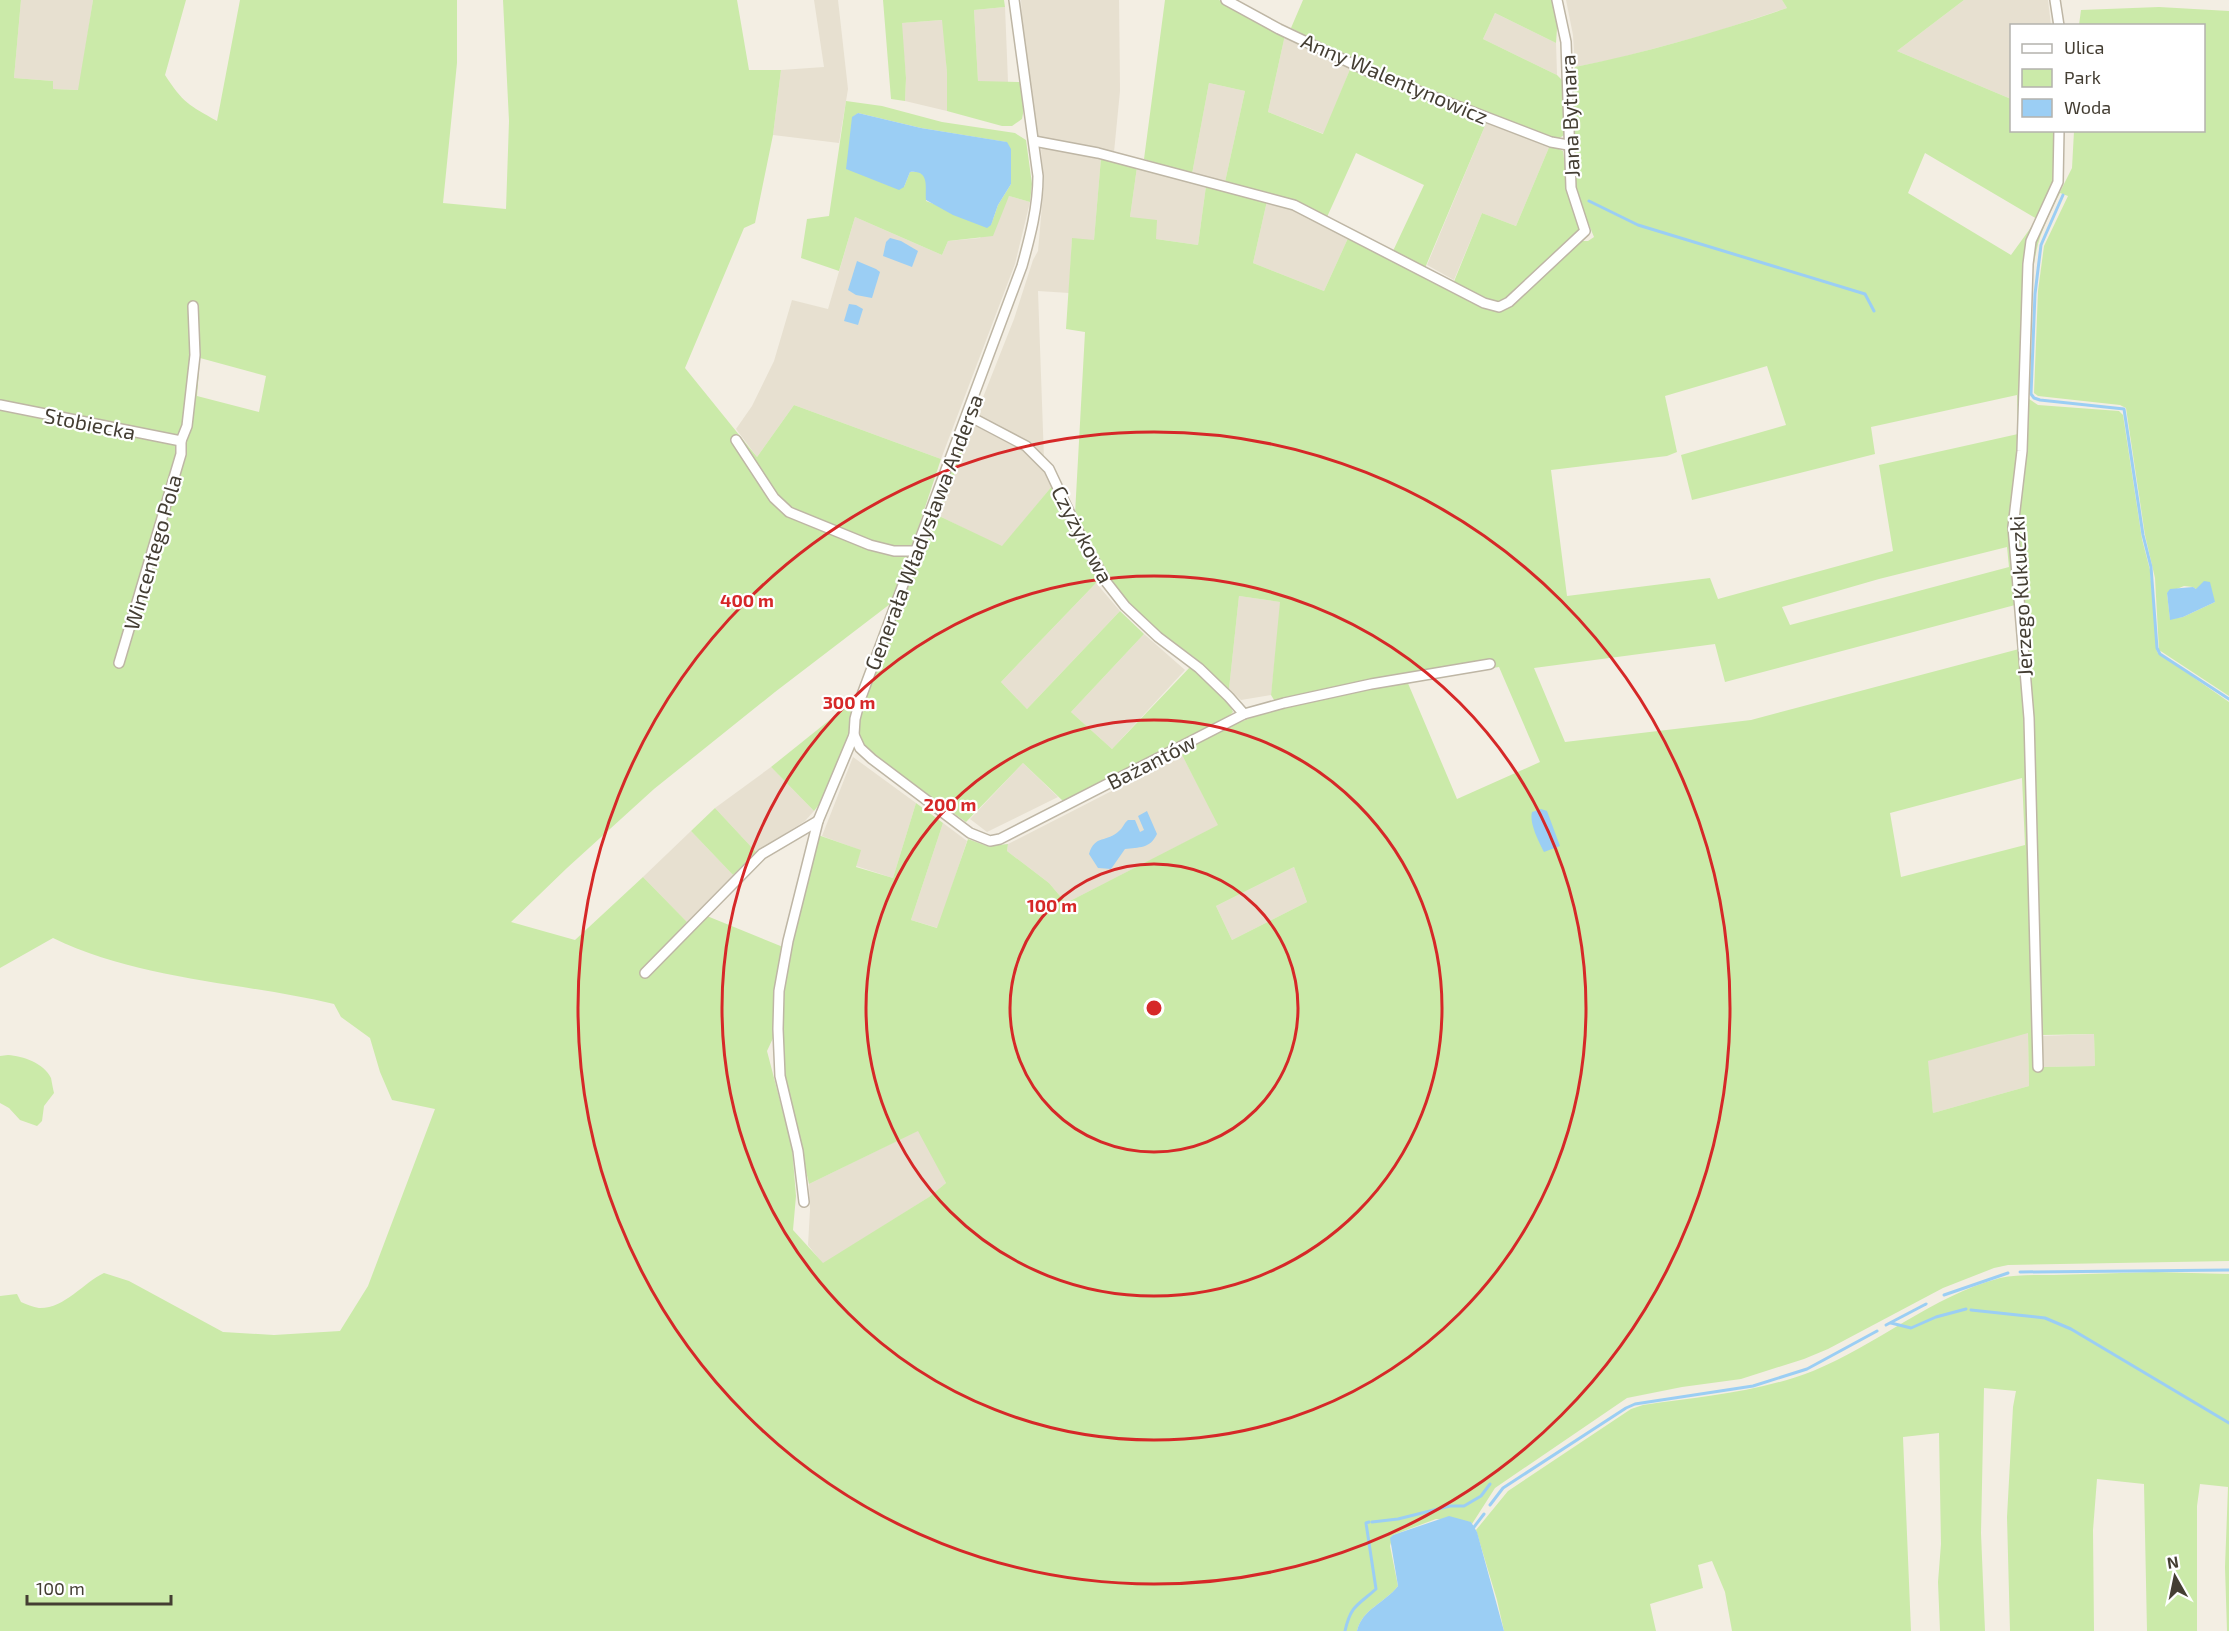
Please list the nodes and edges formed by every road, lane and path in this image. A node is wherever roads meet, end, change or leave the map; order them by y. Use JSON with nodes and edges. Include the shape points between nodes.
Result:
{"nodes":[{"id":1,"x":1014,"y":0,"type":"edge"},
{"id":2,"x":1226,"y":0,"type":"edge"},
{"id":3,"x":1557,"y":0,"type":"edge"},
{"id":4,"x":2055,"y":0,"type":"edge"},
{"id":5,"x":2059,"y":24,"type":"edge"},
{"id":6,"x":2059,"y":132,"type":"edge"},
{"id":7,"x":1034,"y":141,"type":"junction"},
{"id":8,"x":1568,"y":145,"type":"junction"},
{"id":9,"x":193,"y":306,"type":"dead end"},
{"id":10,"x":0,"y":405,"type":"edge"},
{"id":11,"x":967,"y":415,"type":"junction"},
{"id":12,"x":736,"y":440,"type":"dead end"},
{"id":13,"x":181,"y":441,"type":"junction"},
{"id":14,"x":916,"y":551,"type":"junction"},
{"id":15,"x":119,"y":663,"type":"dead end"},
{"id":16,"x":1490,"y":664,"type":"dead end"},
{"id":17,"x":1244,"y":714,"type":"junction"},
{"id":18,"x":854,"y":735,"type":"junction"},
{"id":19,"x":818,"y":821,"type":"junction"},
{"id":20,"x":645,"y":973,"type":"dead end"},
{"id":21,"x":2038,"y":1067,"type":"dead end"},
{"id":22,"x":804,"y":1202,"type":"dead end"}],
"edges":[{"from":1,"to":7,"type":"street","name":"Generała Władysława Andersa"},
{"from":2,"to":8,"type":"street","name":"Anny Walentynowicz","via":[[1374,74],[1551,142]]},
{"from":3,"to":8,"type":"street","name":"Jana Bytnara","via":[[1566,42]]},
{"from":4,"to":5,"type":"street"},
{"from":6,"to":21,"type":"street","name":"Jerzego Kukuczki","via":[[2058,182],[2031,241],[2028,264],[2022,451],[2013,527],[2029,718]]},
{"from":7,"to":8,"type":"street","name":"Jana Bytnara","via":[[1098,153],[1294,205],[1495,307],[1509,302],[1585,231],[1571,188]]},
{"from":7,"to":11,"type":"street","name":"Generała Władysława Andersa","via":[[1038,186],[1029,241]]},
{"from":9,"to":13,"type":"street","name":"Wincentego Pola","via":[[195,355],[187,426]]},
{"from":10,"to":13,"type":"street","name":"Stobiecka"},
{"from":11,"to":14,"type":"street","name":"Generała Władysława Andersa"},
{"from":11,"to":17,"type":"street","name":"Czyżykowa","via":[[1026,446],[1049,469],[1082,539],[1125,606],[1199,668]]},
{"from":12,"to":14,"type":"street","via":[[774,498],[789,512],[870,545]]},
{"from":13,"to":15,"type":"street","name":"Wincentego Pola","via":[[181,454]]},
{"from":14,"to":18,"type":"street","name":"Generała Władysława Andersa","via":[[860,700]]},
{"from":16,"to":17,"type":"street","name":"Bażantów","via":[[1371,684]]},
{"from":17,"to":18,"type":"street","name":"Bażantów","via":[[1012,835],[990,841],[970,833],[872,759]]},
{"from":18,"to":19,"type":"street","name":"Generała Władysława Andersa"},
{"from":19,"to":20,"type":"street","via":[[762,854]]},
{"from":19,"to":22,"type":"street","name":"Generała Władysława Andersa","via":[[785,954],[778,1006],[780,1076],[798,1151]]}]}
